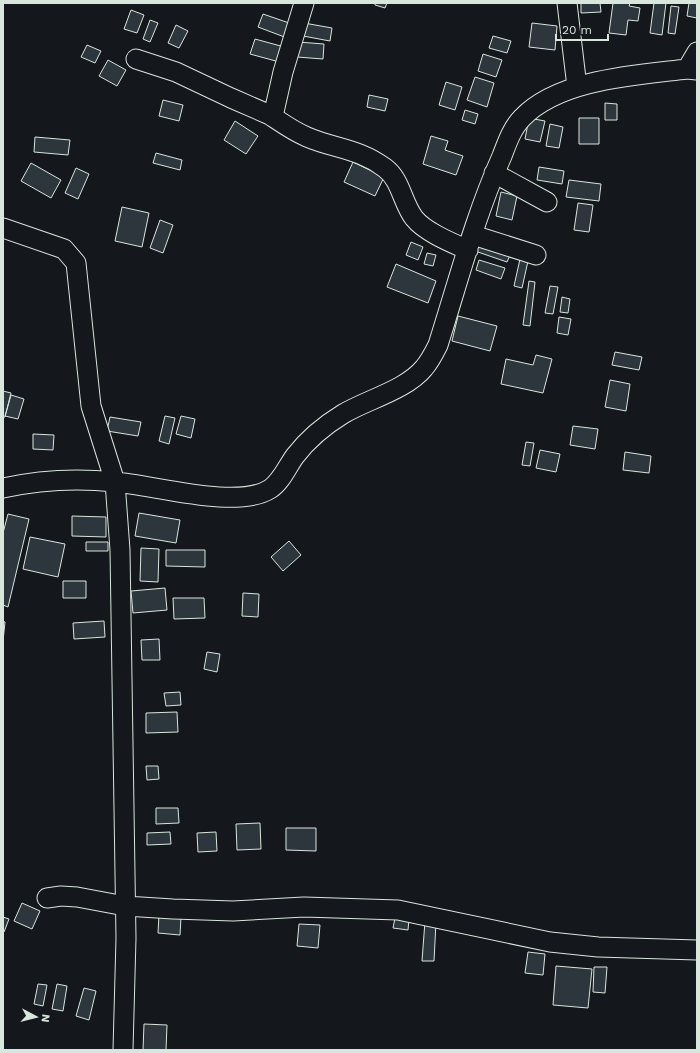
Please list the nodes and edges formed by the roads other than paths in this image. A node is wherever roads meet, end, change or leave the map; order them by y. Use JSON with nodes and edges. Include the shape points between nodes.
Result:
{"nodes":[{"id":1,"x":304,"y":3,"type":"edge"},
{"id":2,"x":568,"y":3,"type":"edge"},
{"id":3,"x":697,"y":52,"type":"edge"},
{"id":4,"x":136,"y":59,"type":"dead end"},
{"id":5,"x":692,"y":69,"type":"edge"},
{"id":6,"x":578,"y":87,"type":"junction"},
{"id":7,"x":270,"y":115,"type":"junction"},
{"id":8,"x":494,"y":173,"type":"junction"},
{"id":9,"x":547,"y":202,"type":"dead end"},
{"id":10,"x":3,"y":228,"type":"edge"},
{"id":11,"x":470,"y":243,"type":"junction"},
{"id":12,"x":536,"y":255,"type":"dead end"},
{"id":13,"x":115,"y":482,"type":"junction"},
{"id":14,"x":3,"y":488,"type":"edge"},
{"id":15,"x":47,"y":898,"type":"dead end"},
{"id":16,"x":125,"y":906,"type":"junction"},
{"id":17,"x":697,"y":950,"type":"edge"},
{"id":18,"x":123,"y":1050,"type":"edge"}],
"edges":[{"from":1,"to":7,"type":"street","via":[[274,112]]},
{"from":2,"to":6,"type":"street"},
{"from":3,"to":5,"type":"street"},
{"from":4,"to":7,"type":"street","via":[[176,72]]},
{"from":5,"to":6,"type":"street","via":[[624,76]]},
{"from":6,"to":8,"type":"street","via":[[540,104],[522,118],[513,130]]},
{"from":7,"to":11,"type":"street","via":[[307,137],[356,151],[387,169],[396,179],[414,218],[436,235]]},
{"from":8,"to":9,"type":"street"},
{"from":8,"to":11,"type":"street"},
{"from":10,"to":13,"type":"street","via":[[64,250],[76,263],[91,406]]},
{"from":11,"to":12,"type":"street"},
{"from":11,"to":13,"type":"street","via":[[438,345],[424,369],[415,377],[327,424],[296,455],[270,489],[256,496],[226,497]]},
{"from":13,"to":14,"type":"street","via":[[40,482]]},
{"from":13,"to":16,"type":"street","via":[[121,558]]},
{"from":15,"to":16,"type":"street","via":[[77,897]]},
{"from":16,"to":17,"type":"street","via":[[233,911],[304,907],[398,910],[550,942],[598,947]]},
{"from":16,"to":18,"type":"street"}]}
